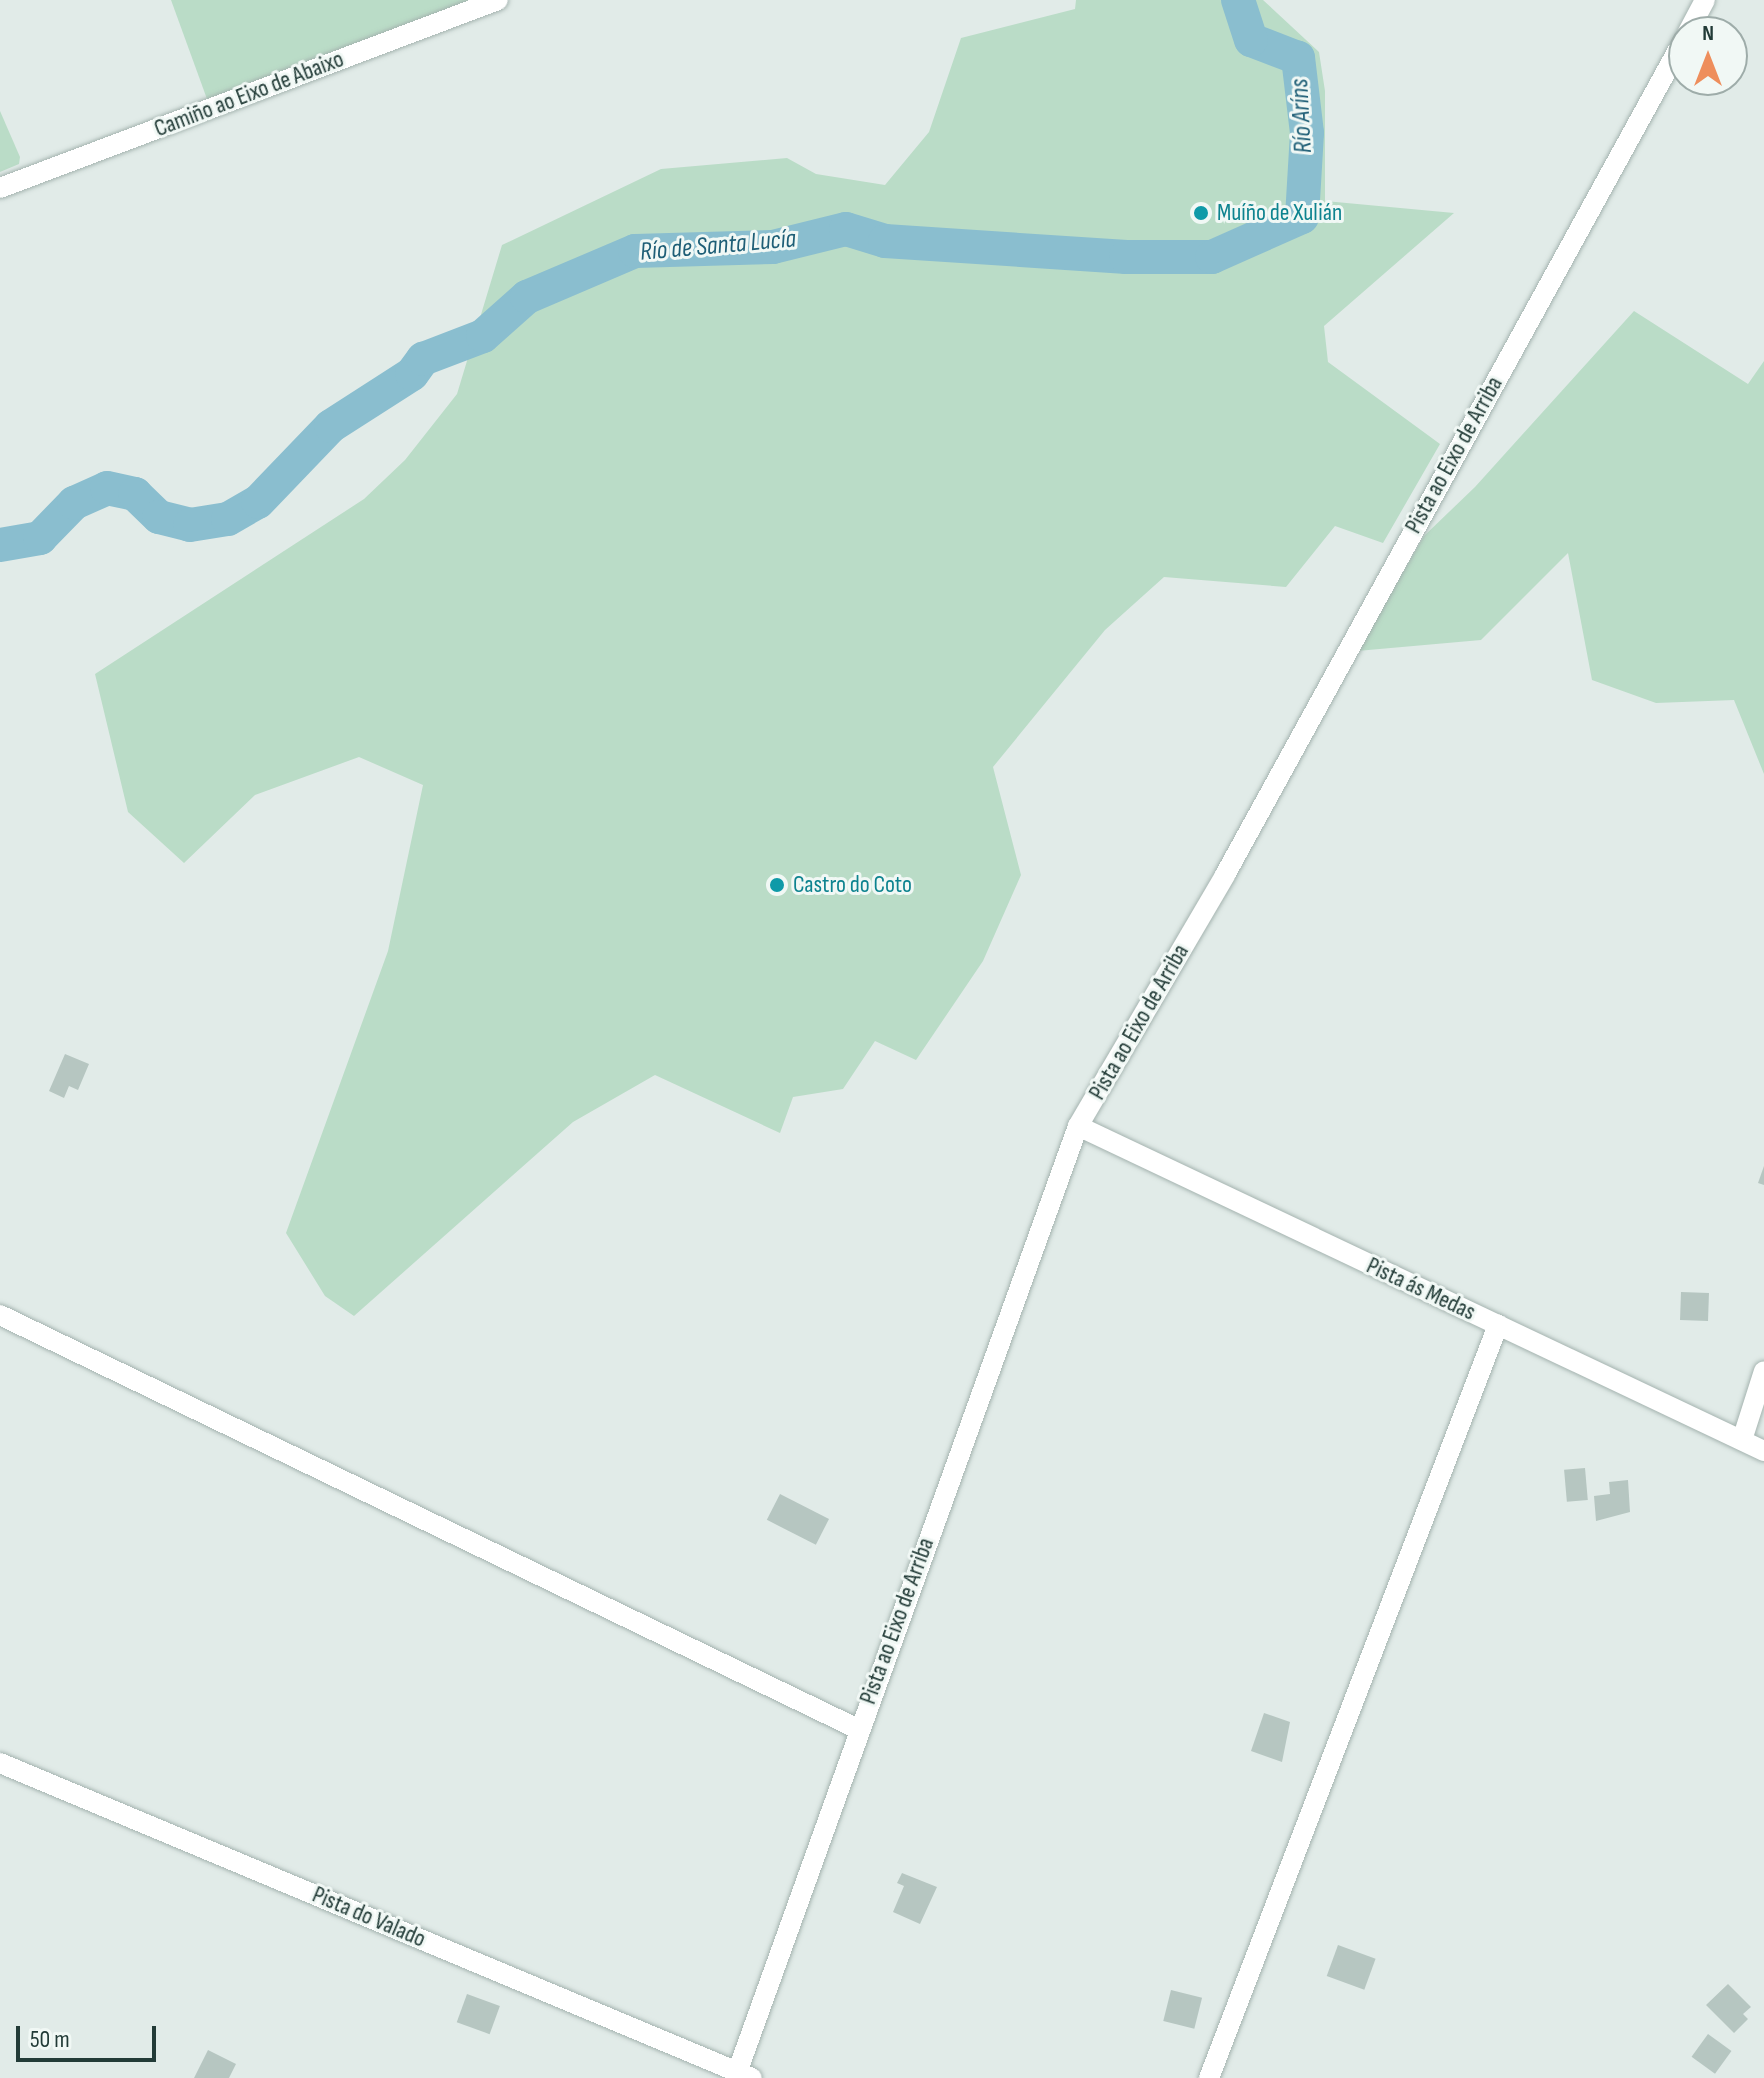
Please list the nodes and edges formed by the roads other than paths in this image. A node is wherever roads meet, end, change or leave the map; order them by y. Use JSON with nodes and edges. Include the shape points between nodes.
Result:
{"nodes":[{"id":1,"x":498,"y":0,"type":"edge"},
{"id":2,"x":1668,"y":68,"type":"edge"},
{"id":3,"x":0,"y":188,"type":"edge"},
{"id":4,"x":1078,"y":1126,"type":"junction"},
{"id":5,"x":0,"y":1315,"type":"edge"},
{"id":6,"x":1498,"y":1325,"type":"junction"},
{"id":7,"x":1764,"y":1371,"type":"edge"},
{"id":8,"x":1742,"y":1440,"type":"junction"},
{"id":9,"x":1764,"y":1451,"type":"edge"},
{"id":10,"x":858,"y":1729,"type":"junction"},
{"id":11,"x":0,"y":1763,"type":"edge"},
{"id":12,"x":745,"y":2074,"type":"edge"},
{"id":13,"x":1209,"y":2078,"type":"edge"}],
"edges":[{"from":1,"to":3,"type":"street","name":"Camiño ao Eixo de Abaixo"},
{"from":2,"to":4,"type":"street","name":"Pista ao Eixo de Arriba","via":[[1225,875]]},
{"from":4,"to":6,"type":"street","name":"Pista ás Medas"},
{"from":4,"to":10,"type":"street","name":"Pista ao Eixo de Arriba"},
{"from":5,"to":10,"type":"street"},
{"from":6,"to":8,"type":"street","name":"Pista ás Medas"},
{"from":6,"to":13,"type":"street"},
{"from":7,"to":8,"type":"street"},
{"from":8,"to":9,"type":"street","name":"Pista ás Medas"},
{"from":10,"to":12,"type":"street","name":"Pista ao Eixo de Arriba"},
{"from":11,"to":12,"type":"street","name":"Pista do Valado"}]}
